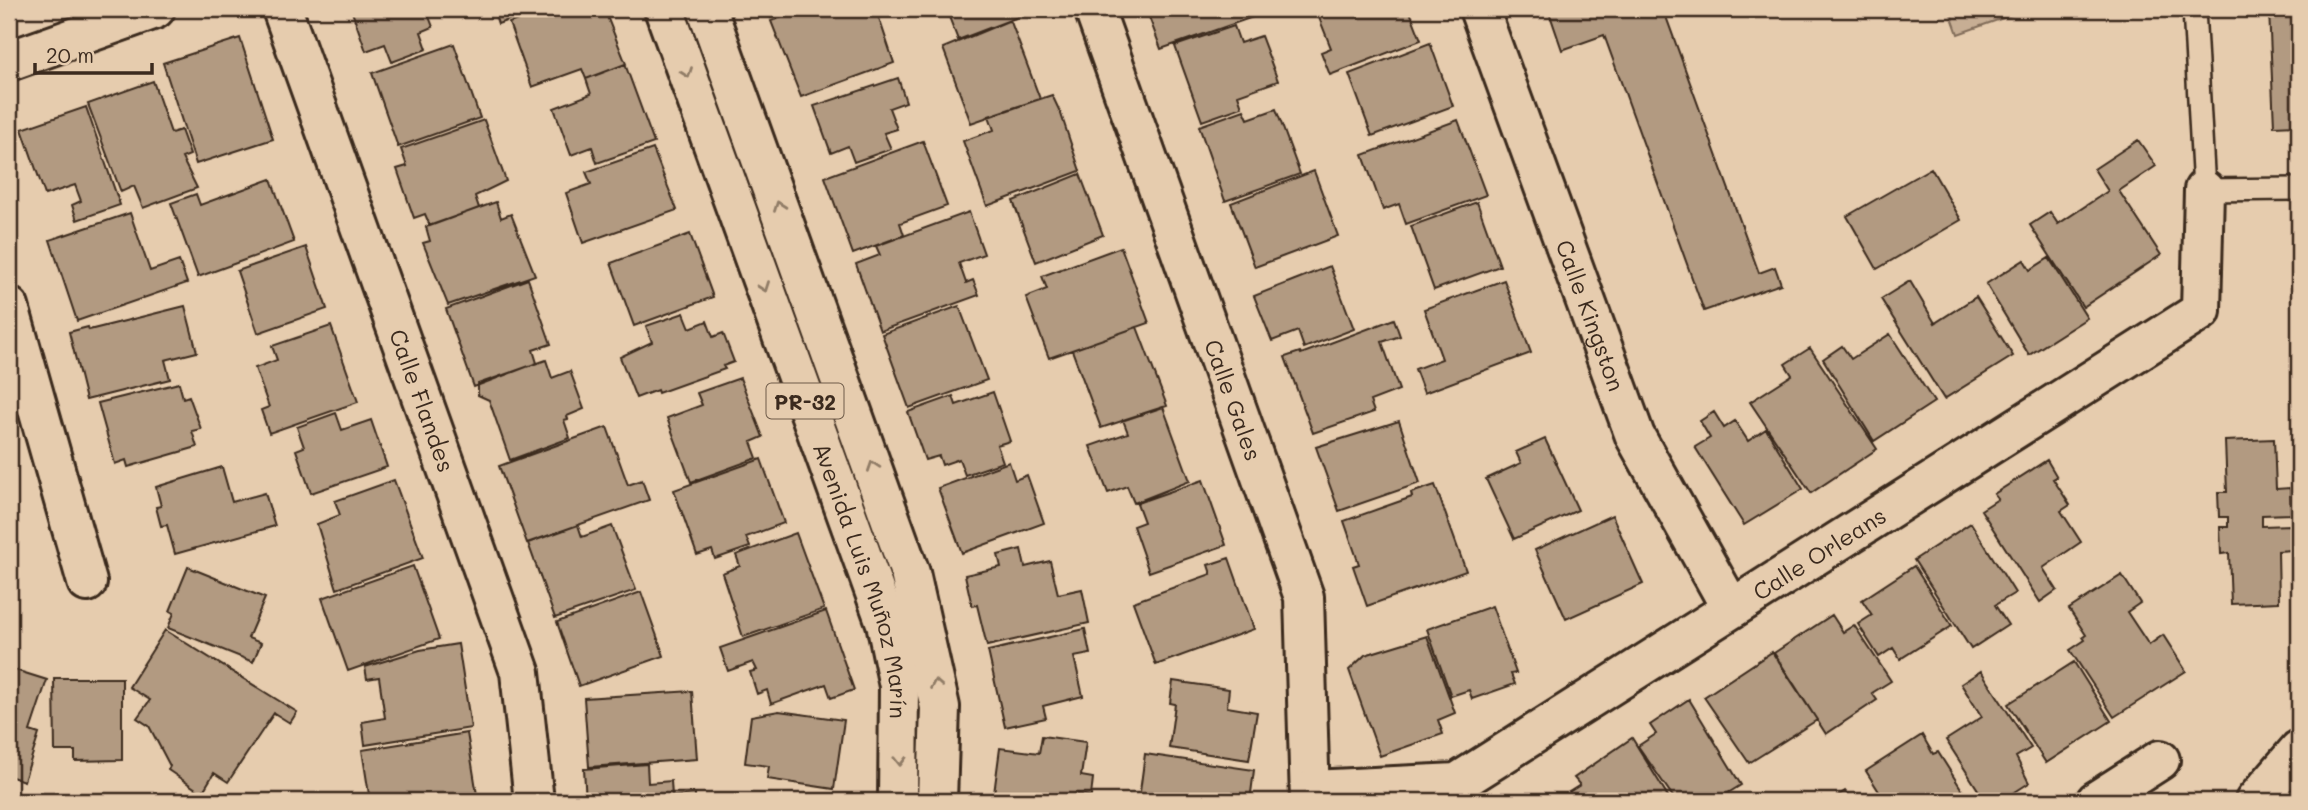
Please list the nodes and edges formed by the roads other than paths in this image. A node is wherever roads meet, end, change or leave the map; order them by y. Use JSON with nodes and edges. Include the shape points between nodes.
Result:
{"nodes":[{"id":1,"x":155,"y":9,"type":"edge"},
{"id":2,"x":282,"y":9,"type":"edge"},
{"id":3,"x":664,"y":9,"type":"edge"},
{"id":4,"x":707,"y":9,"type":"edge"},
{"id":5,"x":1094,"y":9,"type":"edge"},
{"id":6,"x":1479,"y":9,"type":"edge"},
{"id":7,"x":2194,"y":9,"type":"edge"},
{"id":8,"x":9,"y":61,"type":"edge"},
{"id":9,"x":2299,"y":189,"type":"edge"},
{"id":10,"x":2204,"y":190,"type":"junction"},
{"id":11,"x":9,"y":307,"type":"edge"},
{"id":12,"x":87,"y":582,"type":"dead end"},
{"id":13,"x":1731,"y":608,"type":"junction"},
{"id":14,"x":2299,"y":750,"type":"edge"},
{"id":15,"x":2160,"y":760,"type":"dead end"},
{"id":16,"x":1311,"y":795,"type":"edge"},
{"id":17,"x":534,"y":801,"type":"edge"},
{"id":18,"x":898,"y":801,"type":"edge"},
{"id":19,"x":937,"y":801,"type":"edge"},
{"id":20,"x":2096,"y":801,"type":"edge"},
{"id":21,"x":2255,"y":801,"type":"edge"}],
"edges":[{"from":1,"to":8,"type":"main road"},
{"from":2,"to":17,"type":"main road","name":"Calle Flandes","via":[[520,671]]},
{"from":3,"to":18,"type":"main road","name":"Avenida Luis Muñoz Marín","number":"PR-32","one_way":true,"via":[[886,623],[899,686]]},
{"from":19,"to":4,"type":"main road","name":"Avenida Luis Muñoz Marín","number":"PR-32","one_way":true,"via":[[940,707],[910,573]]},
{"from":5,"to":16,"type":"main road","name":"Calle Gales","via":[[1304,597]]},
{"from":6,"to":13,"type":"main road","name":"Calle Kingston","via":[[1635,436]]},
{"from":7,"to":10,"type":"lane"},
{"from":9,"to":10,"type":"lane"},
{"from":10,"to":13,"type":"main road","name":"Calle Orleans","via":[[2201,310]]},
{"from":11,"to":12,"type":"main road"},
{"from":13,"to":16,"type":"main road","name":"Calle Orleans","via":[[1457,783]]},
{"from":14,"to":21,"type":"main road"},
{"from":15,"to":20,"type":"main road"}]}
